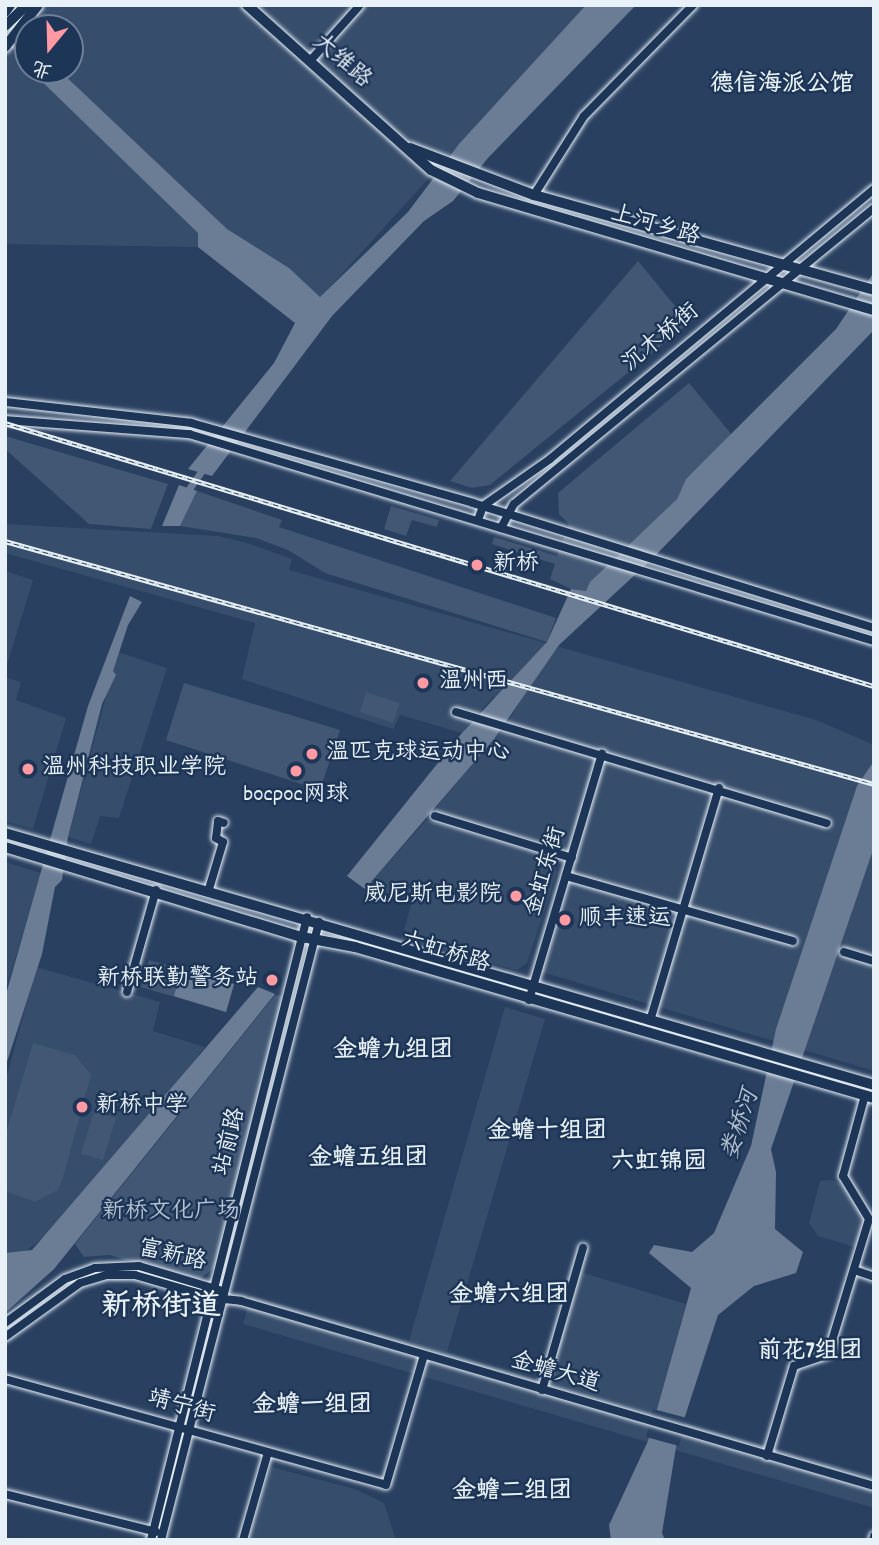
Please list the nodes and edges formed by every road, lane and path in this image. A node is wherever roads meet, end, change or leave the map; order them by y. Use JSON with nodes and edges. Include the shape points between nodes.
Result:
{"nodes":[{"id":1,"x":10,"y":5,"type":"edge"},
{"id":2,"x":27,"y":5,"type":"edge"},
{"id":3,"x":38,"y":5,"type":"edge"},
{"id":4,"x":247,"y":5,"type":"edge"},
{"id":5,"x":360,"y":5,"type":"edge"},
{"id":6,"x":693,"y":5,"type":"edge"},
{"id":7,"x":5,"y":12,"type":"edge"},
{"id":8,"x":6,"y":25,"type":"edge"},
{"id":9,"x":6,"y":47,"type":"edge"},
{"id":10,"x":310,"y":61,"type":"junction"},
{"id":11,"x":410,"y":148,"type":"junction"},
{"id":12,"x":437,"y":156,"type":"joint"},
{"id":13,"x":430,"y":170,"type":"joint"},
{"id":14,"x":874,"y":189,"type":"edge"},
{"id":15,"x":534,"y":195,"type":"junction"},
{"id":16,"x":874,"y":208,"type":"edge"},
{"id":17,"x":781,"y":264,"type":"junction"},
{"id":18,"x":801,"y":269,"type":"junction"},
{"id":19,"x":764,"y":279,"type":"junction"},
{"id":20,"x":782,"y":284,"type":"junction"},
{"id":21,"x":874,"y":290,"type":"edge"},
{"id":22,"x":874,"y":310,"type":"edge"},
{"id":23,"x":5,"y":402,"type":"edge"},
{"id":24,"x":5,"y":420,"type":"edge"},
{"id":25,"x":483,"y":506,"type":"junction"},
{"id":26,"x":506,"y":513,"type":"junction"},
{"id":27,"x":478,"y":520,"type":"junction"},
{"id":28,"x":501,"y":528,"type":"junction"},
{"id":29,"x":874,"y":628,"type":"edge"},
{"id":30,"x":874,"y":641,"type":"edge"},
{"id":31,"x":456,"y":712,"type":"dead end"},
{"id":32,"x":602,"y":754,"type":"junction"},
{"id":33,"x":719,"y":788,"type":"junction"},
{"id":34,"x":435,"y":816,"type":"dead end"},
{"id":35,"x":224,"y":822,"type":"dead end"},
{"id":36,"x":827,"y":823,"type":"dead end"},
{"id":37,"x":5,"y":833,"type":"edge"},
{"id":38,"x":5,"y":846,"type":"edge"},
{"id":39,"x":572,"y":858,"type":"junction"},
{"id":40,"x":566,"y":876,"type":"junction"},
{"id":41,"x":209,"y":889,"type":"junction"},
{"id":42,"x":156,"y":890,"type":"junction"},
{"id":43,"x":683,"y":909,"type":"junction"},
{"id":44,"x":307,"y":917,"type":"junction"},
{"id":45,"x":319,"y":922,"type":"junction"},
{"id":46,"x":302,"y":937,"type":"junction"},
{"id":47,"x":314,"y":940,"type":"junction"},
{"id":48,"x":793,"y":941,"type":"dead end"},
{"id":49,"x":844,"y":952,"type":"dead end"},
{"id":50,"x":874,"y":961,"type":"edge"},
{"id":51,"x":533,"y":987,"type":"junction"},
{"id":52,"x":127,"y":992,"type":"dead end"},
{"id":53,"x":529,"y":1000,"type":"junction"},
{"id":54,"x":650,"y":1021,"type":"junction"},
{"id":55,"x":874,"y":1085,"type":"edge"},
{"id":56,"x":870,"y":1096,"type":"edge"},
{"id":57,"x":583,"y":1248,"type":"dead end"},
{"id":58,"x":854,"y":1270,"type":"junction"},
{"id":59,"x":874,"y":1277,"type":"edge"},
{"id":60,"x":217,"y":1287,"type":"junction"},
{"id":61,"x":225,"y":1297,"type":"junction"},
{"id":62,"x":214,"y":1298,"type":"junction"},
{"id":63,"x":5,"y":1323,"type":"edge"},
{"id":64,"x":5,"y":1338,"type":"edge"},
{"id":65,"x":424,"y":1355,"type":"junction"},
{"id":66,"x":5,"y":1379,"type":"edge"},
{"id":67,"x":542,"y":1390,"type":"junction"},
{"id":68,"x":185,"y":1429,"type":"junction"},
{"id":69,"x":268,"y":1452,"type":"junction"},
{"id":70,"x":767,"y":1456,"type":"junction"},
{"id":71,"x":874,"y":1486,"type":"edge"},
{"id":72,"x":5,"y":1494,"type":"edge"},
{"id":73,"x":157,"y":1536,"type":"edge"},
{"id":74,"x":243,"y":1540,"type":"edge"}],
"edges":[{"from":1,"to":7,"type":"main road"},
{"from":2,"to":8,"type":"main road"},
{"from":3,"to":9,"type":"main road"},
{"from":4,"to":10,"type":"main road","name":"大维路"},
{"from":5,"to":10,"type":"street"},
{"from":6,"to":15,"type":"street","via":[[584,116]]},
{"from":10,"to":11,"type":"main road","name":"大维路"},
{"from":11,"to":12,"type":"main road","name":"大维路"},
{"from":11,"to":13,"type":"main road","name":"大维路"},
{"from":12,"to":15,"type":"main road","name":"上河乡路"},
{"from":13,"to":19,"type":"main road","name":"上河乡路","via":[[478,193]]},
{"from":14,"to":17,"type":"street","name":"沉木桥街"},
{"from":15,"to":17,"type":"main road","name":"上河乡路"},
{"from":16,"to":18,"type":"street","name":"沉木桥街"},
{"from":17,"to":18,"type":"main road","name":"上河乡路"},
{"from":17,"to":19,"type":"street","name":"沉木桥街"},
{"from":18,"to":20,"type":"street","name":"沉木桥街"},
{"from":18,"to":21,"type":"main road","name":"上河乡路"},
{"from":19,"to":20,"type":"main road","name":"上河乡路"},
{"from":19,"to":25,"type":"street","name":"沉木桥街","via":[[550,459]]},
{"from":20,"to":22,"type":"main road","name":"上河乡路"},
{"from":20,"to":26,"type":"street","name":"沉木桥街"},
{"from":23,"to":25,"type":"street","via":[[191,423]]},
{"from":24,"to":27,"type":"street","via":[[189,434]]},
{"from":25,"to":26,"type":"street"},
{"from":25,"to":27,"type":"street"},
{"from":26,"to":28,"type":"street"},
{"from":26,"to":29,"type":"street"},
{"from":27,"to":28,"type":"street"},
{"from":28,"to":30,"type":"street"},
{"from":31,"to":32,"type":"street"},
{"from":32,"to":33,"type":"street"},
{"from":32,"to":39,"type":"street","name":"金虹东街"},
{"from":33,"to":36,"type":"street"},
{"from":33,"to":43,"type":"street"},
{"from":34,"to":39,"type":"street"},
{"from":35,"to":41,"type":"street","via":[[218,821],[216,838],[223,842]]},
{"from":37,"to":41,"type":"main road","name":"六虹桥路"},
{"from":38,"to":42,"type":"main road","name":"六虹桥路"},
{"from":39,"to":40,"type":"street","name":"金虹东街"},
{"from":40,"to":43,"type":"street"},
{"from":40,"to":51,"type":"street","name":"金虹东街"},
{"from":41,"to":44,"type":"main road","name":"六虹桥路"},
{"from":42,"to":46,"type":"main road","name":"六虹桥路"},
{"from":42,"to":52,"type":"street"},
{"from":43,"to":48,"type":"street"},
{"from":43,"to":54,"type":"street"},
{"from":44,"to":45,"type":"main road","name":"六虹桥路"},
{"from":44,"to":46,"type":"street","name":"站前路"},
{"from":45,"to":47,"type":"street","name":"站前路"},
{"from":45,"to":51,"type":"main road","name":"六虹桥路"},
{"from":46,"to":47,"type":"main road","name":"六虹桥路"},
{"from":46,"to":60,"type":"street","name":"站前路"},
{"from":47,"to":53,"type":"main road","name":"六虹桥路","via":[[355,947]]},
{"from":47,"to":61,"type":"street","name":"站前路"},
{"from":49,"to":50,"type":"street"},
{"from":51,"to":53,"type":"street","name":"金虹东街"},
{"from":51,"to":54,"type":"main road","name":"六虹桥路"},
{"from":53,"to":56,"type":"main road","name":"六虹桥路"},
{"from":54,"to":55,"type":"main road","name":"六虹桥路"},
{"from":56,"to":58,"type":"street","via":[[843,1176],[869,1219]]},
{"from":57,"to":67,"type":"street"},
{"from":58,"to":59,"type":"street"},
{"from":58,"to":70,"type":"street","via":[[828,1354],[793,1366]]},
{"from":60,"to":61,"type":"street","name":"富新路"},
{"from":60,"to":62,"type":"street","name":"站前路"},
{"from":60,"to":63,"type":"street","name":"富新路","via":[[139,1266],[95,1268],[65,1279]]},
{"from":61,"to":62,"type":"street","name":"富新路"},
{"from":61,"to":65,"type":"street","name":"金蟾大道"},
{"from":61,"to":68,"type":"street","name":"站前路"},
{"from":62,"to":64,"type":"street","name":"富新路","via":[[135,1275],[107,1275],[57,1296]]},
{"from":62,"to":68,"type":"street","name":"站前路"},
{"from":65,"to":67,"type":"street","name":"金蟾大道"},
{"from":65,"to":69,"type":"street","name":"靖宁街","via":[[386,1485]]},
{"from":66,"to":68,"type":"street","name":"靖宁街"},
{"from":67,"to":70,"type":"street","name":"金蟾大道"},
{"from":68,"to":69,"type":"street","name":"靖宁街"},
{"from":68,"to":73,"type":"street","name":"站前路"},
{"from":69,"to":74,"type":"street"},
{"from":70,"to":71,"type":"street","name":"金蟾大道"},
{"from":72,"to":73,"type":"street"}]}
